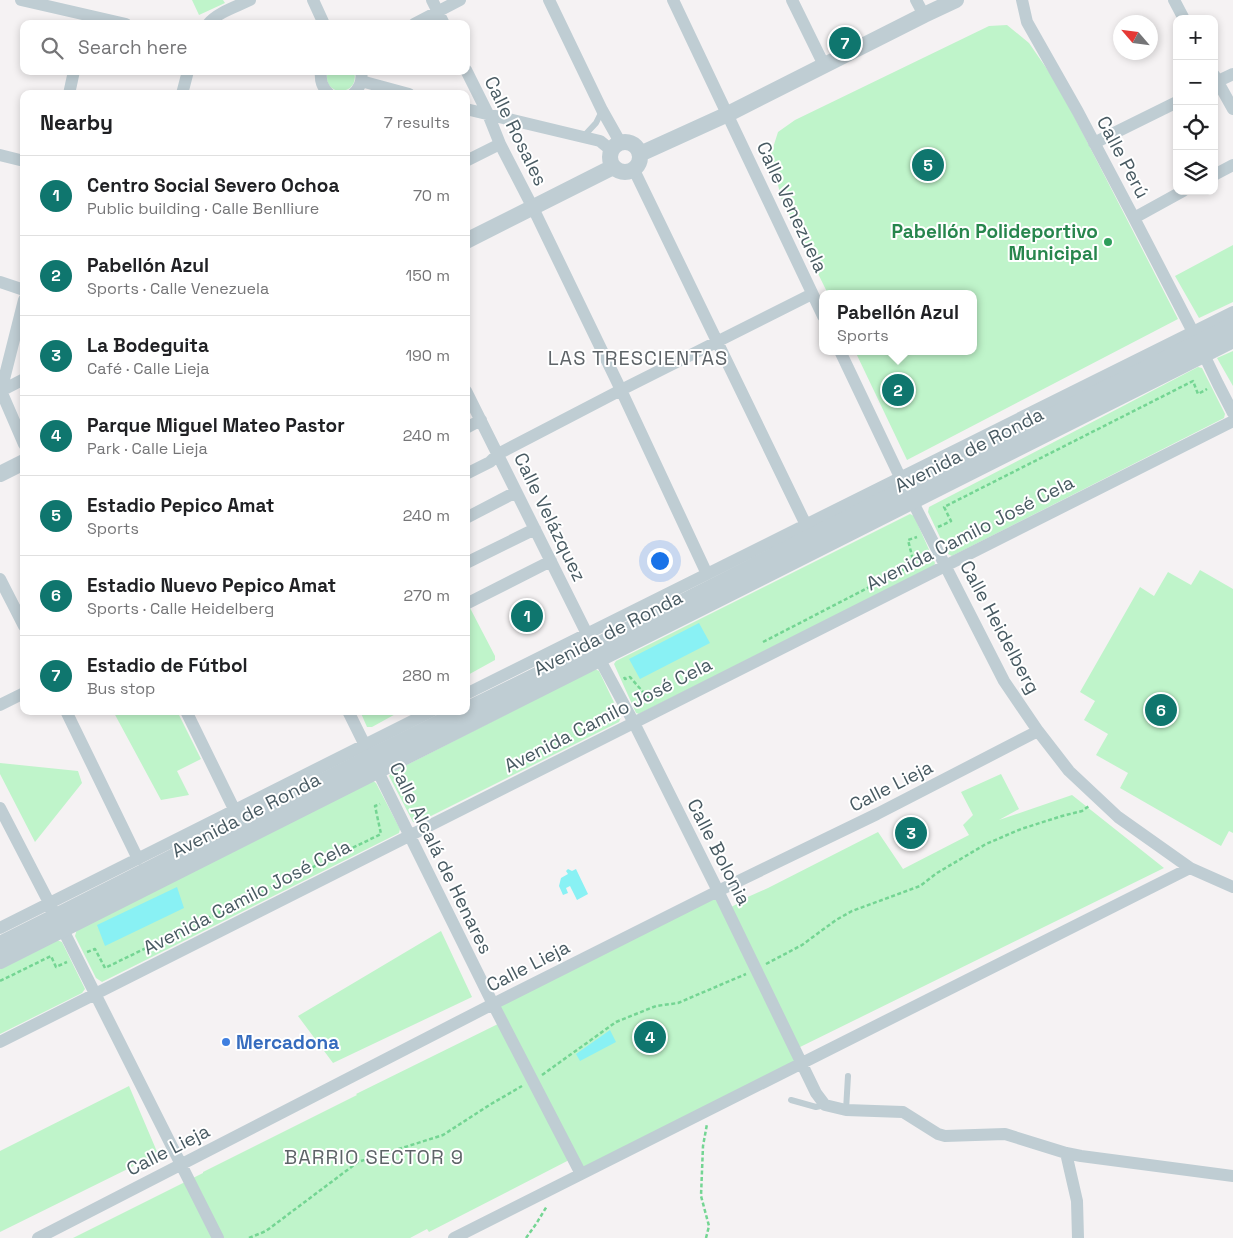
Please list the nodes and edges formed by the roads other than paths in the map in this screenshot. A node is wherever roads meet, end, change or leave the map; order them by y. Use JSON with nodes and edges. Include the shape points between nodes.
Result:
{"nodes":[{"id":1,"x":21,"y":0,"type":"edge"},
{"id":2,"x":250,"y":0,"type":"edge"},
{"id":3,"x":314,"y":0,"type":"edge"},
{"id":4,"x":460,"y":0,"type":"edge"},
{"id":5,"x":549,"y":0,"type":"edge"},
{"id":6,"x":673,"y":0,"type":"edge"},
{"id":7,"x":792,"y":0,"type":"edge"},
{"id":8,"x":916,"y":0,"type":"edge"},
{"id":9,"x":956,"y":0,"type":"edge"},
{"id":10,"x":1022,"y":0,"type":"edge"},
{"id":11,"x":1174,"y":0,"type":"edge"},
{"id":12,"x":435,"y":5,"type":"edge"},
{"id":13,"x":924,"y":15,"type":"junction"},
{"id":14,"x":1182,"y":15,"type":"edge"},
{"id":15,"x":85,"y":19,"type":"edge"},
{"id":16,"x":212,"y":20,"type":"edge"},
{"id":17,"x":322,"y":20,"type":"edge"},
{"id":18,"x":418,"y":20,"type":"edge"},
{"id":19,"x":442,"y":20,"type":"edge"},
{"id":20,"x":824,"y":65,"type":"junction"},
{"id":21,"x":1233,"y":74,"type":"edge"},
{"id":22,"x":73,"y":75,"type":"edge"},
{"id":23,"x":187,"y":75,"type":"edge"},
{"id":24,"x":321,"y":75,"type":"edge"},
{"id":25,"x":468,"y":75,"type":"edge"},
{"id":26,"x":1218,"y":79,"type":"edge"},
{"id":27,"x":1218,"y":85,"type":"edge"},
{"id":28,"x":357,"y":86,"type":"edge"},
{"id":29,"x":70,"y":90,"type":"edge"},
{"id":30,"x":183,"y":90,"type":"edge"},
{"id":31,"x":323,"y":90,"type":"edge"},
{"id":32,"x":383,"y":90,"type":"edge"},
{"id":33,"x":1173,"y":104,"type":"edge"},
{"id":34,"x":1233,"y":109,"type":"edge"},
{"id":35,"x":470,"y":110,"type":"edge"},
{"id":36,"x":602,"y":110,"type":"junction"},
{"id":37,"x":488,"y":114,"type":"junction"},
{"id":38,"x":728,"y":114,"type":"junction"},
{"id":39,"x":583,"y":137,"type":"junction"},
{"id":40,"x":500,"y":144,"type":"junction"},
{"id":41,"x":1094,"y":144,"type":"junction"},
{"id":42,"x":616,"y":146,"type":"junction"},
{"id":43,"x":640,"y":154,"type":"junction"},
{"id":44,"x":0,"y":155,"type":"edge"},
{"id":45,"x":470,"y":159,"type":"edge"},
{"id":46,"x":20,"y":160,"type":"edge"},
{"id":47,"x":1233,"y":165,"type":"edge"},
{"id":48,"x":613,"y":167,"type":"junction"},
{"id":49,"x":634,"y":170,"type":"junction"},
{"id":50,"x":1218,"y":173,"type":"edge"},
{"id":51,"x":1176,"y":195,"type":"edge"},
{"id":52,"x":532,"y":208,"type":"junction"},
{"id":53,"x":1134,"y":218,"type":"junction"},
{"id":54,"x":470,"y":239,"type":"edge"},
{"id":55,"x":0,"y":282,"type":"edge"},
{"id":56,"x":20,"y":289,"type":"edge"},
{"id":57,"x":812,"y":294,"type":"junction"},
{"id":58,"x":819,"y":308,"type":"edge"},
{"id":59,"x":1233,"y":312,"type":"edge"},
{"id":60,"x":20,"y":316,"type":"edge"},
{"id":61,"x":1233,"y":325,"type":"edge"},
{"id":62,"x":1233,"y":340,"type":"edge"},
{"id":63,"x":716,"y":342,"type":"junction"},
{"id":64,"x":1198,"y":342,"type":"junction"},
{"id":65,"x":842,"y":355,"type":"edge"},
{"id":66,"x":20,"y":381,"type":"edge"},
{"id":67,"x":621,"y":390,"type":"junction"},
{"id":68,"x":1,"y":391,"type":"edge"},
{"id":69,"x":470,"y":399,"type":"edge"},
{"id":70,"x":1233,"y":413,"type":"edge"},
{"id":71,"x":481,"y":420,"type":"junction"},
{"id":72,"x":1233,"y":421,"type":"edge"},
{"id":73,"x":470,"y":426,"type":"edge"},
{"id":74,"x":20,"y":435,"type":"edge"},
{"id":75,"x":498,"y":454,"type":"junction"},
{"id":76,"x":20,"y":464,"type":"edge"},
{"id":77,"x":470,"y":472,"type":"edge"},
{"id":78,"x":0,"y":474,"type":"edge"},
{"id":79,"x":906,"y":489,"type":"junction"},
{"id":80,"x":516,"y":492,"type":"junction"},
{"id":81,"x":470,"y":516,"type":"edge"},
{"id":82,"x":806,"y":525,"type":"junction"},
{"id":83,"x":535,"y":529,"type":"junction"},
{"id":84,"x":470,"y":561,"type":"edge"},
{"id":85,"x":551,"y":561,"type":"junction"},
{"id":86,"x":945,"y":566,"type":"junction"},
{"id":87,"x":708,"y":574,"type":"junction"},
{"id":88,"x":0,"y":579,"type":"edge"},
{"id":89,"x":470,"y":602,"type":"edge"},
{"id":90,"x":20,"y":618,"type":"edge"},
{"id":91,"x":594,"y":647,"type":"junction"},
{"id":92,"x":470,"y":693,"type":"edge"},
{"id":93,"x":20,"y":695,"type":"edge"},
{"id":94,"x":0,"y":705,"type":"edge"},
{"id":95,"x":470,"y":708,"type":"edge"},
{"id":96,"x":470,"y":709,"type":"edge"},
{"id":97,"x":68,"y":715,"type":"edge"},
{"id":98,"x":188,"y":715,"type":"edge"},
{"id":99,"x":350,"y":715,"type":"edge"},
{"id":100,"x":427,"y":715,"type":"edge"},
{"id":101,"x":455,"y":715,"type":"edge"},
{"id":102,"x":457,"y":715,"type":"edge"},
{"id":103,"x":634,"y":723,"type":"junction"},
{"id":104,"x":1038,"y":731,"type":"junction"},
{"id":105,"x":371,"y":758,"type":"junction"},
{"id":106,"x":0,"y":808,"type":"edge"},
{"id":107,"x":235,"y":810,"type":"junction"},
{"id":108,"x":410,"y":836,"type":"junction"},
{"id":109,"x":138,"y":859,"type":"junction"},
{"id":110,"x":1190,"y":868,"type":"junction"},
{"id":111,"x":1233,"y":887,"type":"edge"},
{"id":112,"x":718,"y":891,"type":"junction"},
{"id":113,"x":56,"y":916,"type":"junction"},
{"id":114,"x":0,"y":928,"type":"edge"},
{"id":115,"x":0,"y":944,"type":"edge"},
{"id":116,"x":0,"y":961,"type":"edge"},
{"id":117,"x":95,"y":994,"type":"junction"},
{"id":118,"x":493,"y":1004,"type":"junction"},
{"id":119,"x":0,"y":1042,"type":"edge"},
{"id":120,"x":802,"y":1062,"type":"junction"},
{"id":121,"x":848,"y":1076,"type":"dead end"},
{"id":122,"x":791,"y":1100,"type":"dead end"},
{"id":123,"x":825,"y":1105,"type":"junction"},
{"id":124,"x":846,"y":1110,"type":"junction"},
{"id":125,"x":1066,"y":1153,"type":"junction"},
{"id":126,"x":181,"y":1164,"type":"junction"},
{"id":127,"x":581,"y":1174,"type":"junction"},
{"id":128,"x":1233,"y":1176,"type":"edge"},
{"id":129,"x":38,"y":1238,"type":"edge"},
{"id":130,"x":218,"y":1238,"type":"edge"},
{"id":131,"x":454,"y":1238,"type":"edge"},
{"id":132,"x":1078,"y":1238,"type":"edge"}],
"edges":[{"from":1,"to":15,"type":"street"},
{"from":2,"to":16,"type":"street"},
{"from":3,"to":17,"type":"street"},
{"from":4,"to":12,"type":"street"},
{"from":5,"to":36,"type":"street"},
{"from":6,"to":38,"type":"street","name":"Calle Venezuela"},
{"from":7,"to":20,"type":"street"},
{"from":8,"to":13,"type":"street"},
{"from":9,"to":13,"type":"street"},
{"from":10,"to":41,"type":"street","name":"Calle Perú","via":[[1027,22]]},
{"from":11,"to":14,"type":"street"},
{"from":12,"to":18,"type":"street"},
{"from":12,"to":19,"type":"street"},
{"from":13,"to":20,"type":"street"},
{"from":20,"to":38,"type":"street"},
{"from":21,"to":26,"type":"street"},
{"from":22,"to":29,"type":"street"},
{"from":23,"to":30,"type":"street"},
{"from":24,"to":31,"type":"street"},
{"from":25,"to":37,"type":"street","name":"Calle Rosales"},
{"from":27,"to":34,"type":"street"},
{"from":28,"to":32,"type":"street"},
{"from":33,"to":41,"type":"street"},
{"from":35,"to":37,"type":"street"},
{"from":36,"to":39,"type":"lane","via":[[596,123]]},
{"from":36,"to":42,"type":"street"},
{"from":37,"to":39,"type":"street"},
{"from":37,"to":40,"type":"street","name":"Calle Rosales"},
{"from":38,"to":43,"type":"street"},
{"from":38,"to":57,"type":"street","name":"Calle Venezuela"},
{"from":39,"to":42,"type":"street"},
{"from":40,"to":45,"type":"street"},
{"from":40,"to":52,"type":"street","name":"Calle Rosales"},
{"from":41,"to":53,"type":"street","name":"Calle Perú"},
{"from":42,"to":43,"type":"street","via":[[626,142],[635,145]]},
{"from":42,"to":48,"type":"street","via":[[609,158]]},
{"from":43,"to":49,"type":"street","via":[[640,163]]},
{"from":44,"to":46,"type":"street"},
{"from":47,"to":50,"type":"street"},
{"from":48,"to":49,"type":"street","via":[[625,173]]},
{"from":48,"to":52,"type":"street"},
{"from":49,"to":63,"type":"street"},
{"from":51,"to":53,"type":"street"},
{"from":52,"to":54,"type":"street"},
{"from":52,"to":67,"type":"street","name":"Calle Rosales"},
{"from":53,"to":64,"type":"street","name":"Calle Perú"},
{"from":55,"to":56,"type":"street"},
{"from":57,"to":58,"type":"street","name":"Calle Venezuela"},
{"from":57,"to":63,"type":"street"},
{"from":59,"to":64,"type":"street","name":"Avenida de Ronda"},
{"from":60,"to":68,"type":"street"},
{"from":61,"to":64,"type":"street","name":"Avenida de Ronda"},
{"from":62,"to":64,"type":"street","name":"Avenida de Ronda"},
{"from":63,"to":67,"type":"street"},
{"from":63,"to":82,"type":"street"},
{"from":64,"to":70,"type":"street","name":"Calle Perú"},
{"from":64,"to":79,"type":"street","name":"Avenida de Ronda"},
{"from":65,"to":79,"type":"street"},
{"from":66,"to":68,"type":"street"},
{"from":67,"to":75,"type":"street"},
{"from":67,"to":87,"type":"street","name":"Calle Rosales"},
{"from":68,"to":74,"type":"street"},
{"from":69,"to":71,"type":"street","name":"Calle Velázquez"},
{"from":71,"to":73,"type":"street"},
{"from":71,"to":75,"type":"street","name":"Calle Velázquez"},
{"from":72,"to":86,"type":"street","name":"Avenida Camilo José Cela"},
{"from":75,"to":77,"type":"street"},
{"from":75,"to":80,"type":"street","name":"Calle Velázquez"},
{"from":76,"to":78,"type":"street"},
{"from":79,"to":82,"type":"street","name":"Avenida de Ronda"},
{"from":79,"to":86,"type":"street","name":"Calle Heidelberg"},
{"from":79,"to":91,"type":"street","name":"Avenida de Ronda"},
{"from":80,"to":81,"type":"street"},
{"from":80,"to":83,"type":"street","name":"Calle Velázquez"},
{"from":82,"to":87,"type":"street","name":"Avenida de Ronda"},
{"from":83,"to":84,"type":"street"},
{"from":83,"to":85,"type":"street","name":"Calle Velázquez"},
{"from":85,"to":89,"type":"street"},
{"from":85,"to":91,"type":"street","name":"Calle Velázquez"},
{"from":86,"to":103,"type":"street","name":"Avenida Camilo José Cela"},
{"from":86,"to":104,"type":"street","name":"Calle Heidelberg","via":[[1004,681]]},
{"from":87,"to":91,"type":"street","name":"Avenida de Ronda"},
{"from":88,"to":90,"type":"street"},
{"from":91,"to":92,"type":"street","name":"Avenida de Ronda"},
{"from":91,"to":95,"type":"street","name":"Avenida de Ronda"},
{"from":91,"to":96,"type":"street","name":"Avenida de Ronda"},
{"from":91,"to":103,"type":"street","name":"Calle Bolonia"},
{"from":93,"to":94,"type":"street"},
{"from":97,"to":109,"type":"street"},
{"from":98,"to":107,"type":"street"},
{"from":99,"to":105,"type":"street","name":"Calle Alcalá de Henares"},
{"from":100,"to":105,"type":"street","name":"Avenida de Ronda"},
{"from":101,"to":105,"type":"street","name":"Avenida de Ronda"},
{"from":102,"to":105,"type":"street","name":"Avenida de Ronda"},
{"from":103,"to":108,"type":"street","name":"Avenida Camilo José Cela"},
{"from":103,"to":112,"type":"street","name":"Calle Bolonia"},
{"from":104,"to":110,"type":"street","name":"Calle Heidelberg","via":[[1069,771],[1118,817]]},
{"from":104,"to":112,"type":"street","name":"Calle Lieja"},
{"from":105,"to":107,"type":"street","name":"Avenida de Ronda"},
{"from":105,"to":108,"type":"street","name":"Calle Alcalá de Henares"},
{"from":105,"to":113,"type":"street","name":"Avenida de Ronda"},
{"from":106,"to":113,"type":"street"},
{"from":107,"to":109,"type":"street","name":"Avenida de Ronda"},
{"from":108,"to":117,"type":"street","name":"Avenida Camilo José Cela"},
{"from":108,"to":118,"type":"street","name":"Calle Alcalá de Henares"},
{"from":109,"to":113,"type":"street","name":"Avenida de Ronda"},
{"from":110,"to":111,"type":"street","name":"Calle Heidelberg"},
{"from":110,"to":120,"type":"street"},
{"from":112,"to":118,"type":"street","name":"Calle Lieja"},
{"from":112,"to":120,"type":"street","name":"Calle Bolonia"},
{"from":113,"to":114,"type":"street","name":"Avenida de Ronda"},
{"from":113,"to":115,"type":"street","name":"Avenida de Ronda"},
{"from":113,"to":116,"type":"street","name":"Avenida de Ronda"},
{"from":113,"to":117,"type":"street"},
{"from":117,"to":119,"type":"street","name":"Avenida Camilo José Cela"},
{"from":117,"to":126,"type":"street"},
{"from":118,"to":126,"type":"street","name":"Calle Lieja"},
{"from":118,"to":127,"type":"street","name":"Calle Alcalá de Henares"},
{"from":120,"to":123,"type":"street","name":"Calle Bolonia"},
{"from":120,"to":127,"type":"street"},
{"from":121,"to":124,"type":"lane"},
{"from":122,"to":123,"type":"lane","via":[[816,1107]]},
{"from":123,"to":124,"type":"street"},
{"from":124,"to":125,"type":"street","via":[[903,1112],[945,1136],[1005,1134]]},
{"from":125,"to":128,"type":"street"},
{"from":125,"to":132,"type":"street","via":[[1077,1201]]},
{"from":126,"to":129,"type":"street","name":"Calle Lieja"},
{"from":126,"to":130,"type":"street"},
{"from":127,"to":131,"type":"street"}]}
